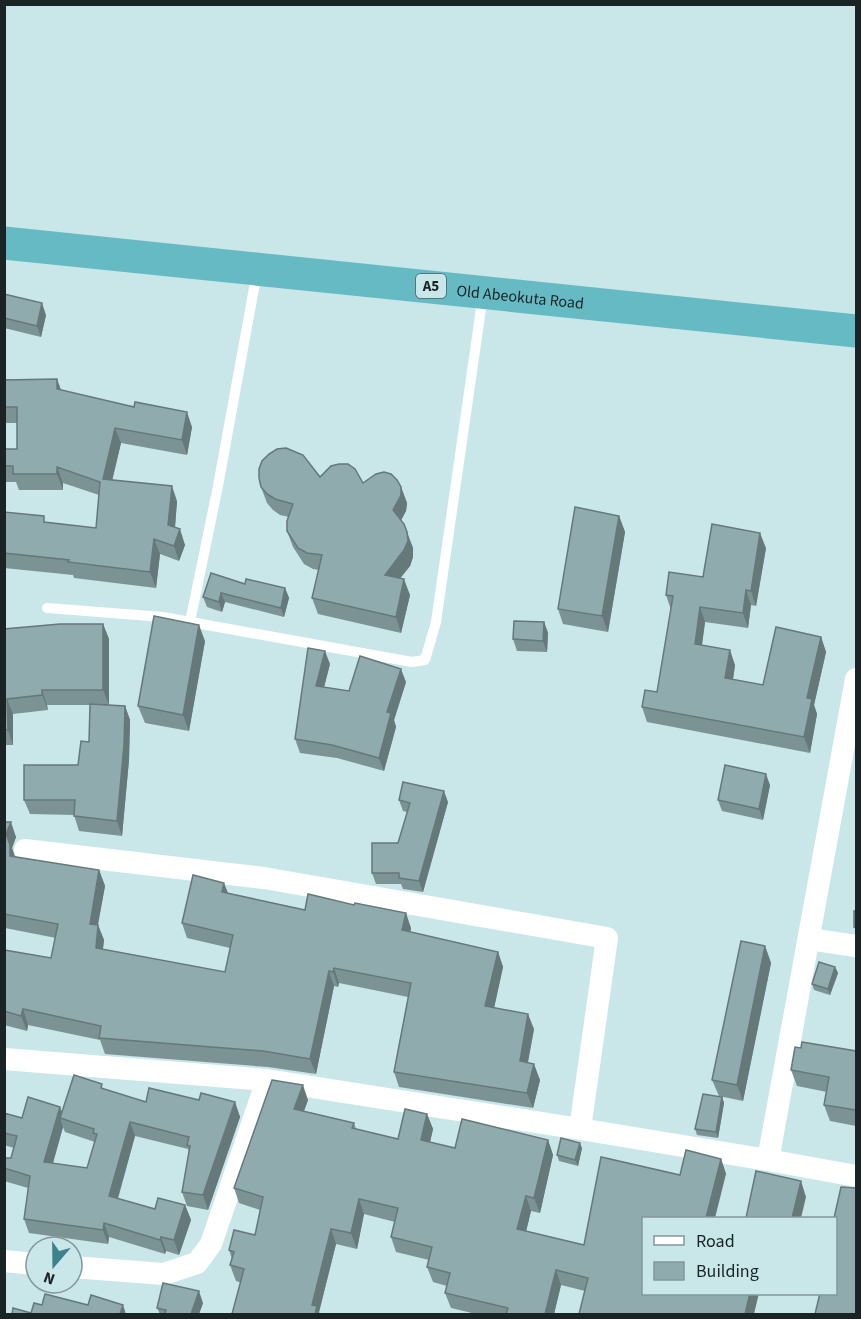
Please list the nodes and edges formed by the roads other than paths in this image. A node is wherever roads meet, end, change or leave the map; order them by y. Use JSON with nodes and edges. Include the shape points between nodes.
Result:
{"nodes":[{"id":1,"x":4,"y":243,"type":"edge"},
{"id":2,"x":257,"y":269,"type":"junction"},
{"id":3,"x":483,"y":292,"type":"junction"},
{"id":4,"x":856,"y":331,"type":"edge"},
{"id":5,"x":47,"y":608,"type":"dead end"},
{"id":6,"x":190,"y":622,"type":"junction"},
{"id":7,"x":856,"y":679,"type":"edge"},
{"id":8,"x":25,"y":849,"type":"dead end"},
{"id":9,"x":809,"y":939,"type":"junction"},
{"id":10,"x":856,"y":946,"type":"edge"},
{"id":11,"x":4,"y":1059,"type":"edge"},
{"id":12,"x":267,"y":1080,"type":"junction"},
{"id":13,"x":580,"y":1129,"type":"junction"},
{"id":14,"x":768,"y":1160,"type":"junction"},
{"id":15,"x":856,"y":1176,"type":"edge"},
{"id":16,"x":4,"y":1261,"type":"edge"},
{"id":17,"x":24,"y":1263,"type":"edge"},
{"id":18,"x":84,"y":1268,"type":"edge"}],
"edges":[{"from":1,"to":2,"type":"highway","name":"Old Abeokuta Road","number":"A5"},
{"from":2,"to":3,"type":"highway","name":"Old Abeokuta Road","number":"A5"},
{"from":2,"to":6,"type":"lane"},
{"from":3,"to":4,"type":"highway","name":"Old Abeokuta Road","number":"A5"},
{"from":3,"to":6,"type":"lane","via":[[436,622],[425,660],[412,662]]},
{"from":5,"to":6,"type":"lane"},
{"from":7,"to":9,"type":"street"},
{"from":8,"to":13,"type":"street","via":[[264,878],[607,938]]},
{"from":9,"to":10,"type":"street"},
{"from":9,"to":14,"type":"street"},
{"from":11,"to":12,"type":"street"},
{"from":12,"to":13,"type":"street"},
{"from":12,"to":18,"type":"street","via":[[211,1244],[197,1263],[164,1274]]},
{"from":13,"to":14,"type":"street"},
{"from":14,"to":15,"type":"street"},
{"from":16,"to":17,"type":"street"}]}
